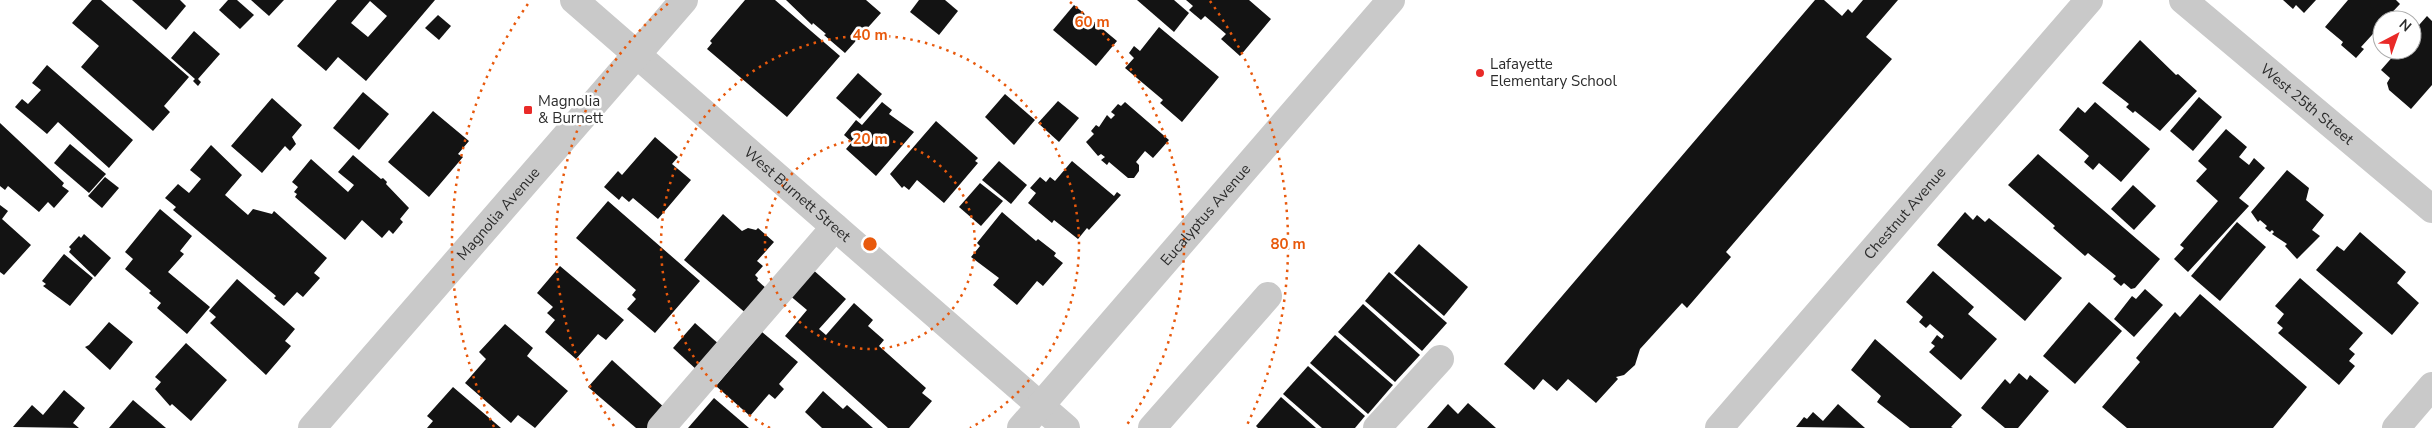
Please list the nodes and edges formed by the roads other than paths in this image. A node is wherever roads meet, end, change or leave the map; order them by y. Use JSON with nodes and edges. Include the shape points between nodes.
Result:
{"nodes":[{"id":1,"x":574,"y":0,"type":"edge"},
{"id":2,"x":684,"y":0,"type":"edge"},
{"id":3,"x":1391,"y":0,"type":"edge"},
{"id":4,"x":2090,"y":0,"type":"edge"},
{"id":5,"x":2183,"y":0,"type":"edge"},
{"id":6,"x":637,"y":54,"type":"junction"},
{"id":7,"x":2432,"y":209,"type":"edge"},
{"id":8,"x":835,"y":227,"type":"junction"},
{"id":9,"x":1268,"y":296,"type":"dead end"},
{"id":10,"x":1440,"y":360,"type":"dead end"},
{"id":11,"x":2432,"y":386,"type":"edge"},
{"id":12,"x":1040,"y":405,"type":"junction"},
{"id":13,"x":312,"y":428,"type":"edge"},
{"id":14,"x":661,"y":428,"type":"edge"},
{"id":15,"x":1021,"y":428,"type":"edge"},
{"id":16,"x":1066,"y":428,"type":"edge"},
{"id":17,"x":1152,"y":428,"type":"edge"},
{"id":18,"x":1377,"y":428,"type":"edge"},
{"id":19,"x":1720,"y":428,"type":"edge"},
{"id":20,"x":2396,"y":428,"type":"edge"}],
"edges":[{"from":1,"to":6,"type":"street","name":"West Burnett Street"},
{"from":2,"to":6,"type":"street","name":"Magnolia Avenue"},
{"from":3,"to":12,"type":"street","name":"Eucalyptus Avenue"},
{"from":4,"to":19,"type":"street","name":"Chestnut Avenue"},
{"from":5,"to":7,"type":"street","name":"West 25th Street"},
{"from":6,"to":8,"type":"street","name":"West Burnett Street"},
{"from":6,"to":13,"type":"street","name":"Magnolia Avenue"},
{"from":8,"to":12,"type":"street","name":"West Burnett Street"},
{"from":8,"to":14,"type":"street"},
{"from":9,"to":17,"type":"street"},
{"from":10,"to":18,"type":"street"},
{"from":11,"to":20,"type":"street"},
{"from":12,"to":15,"type":"street","name":"Eucalyptus Avenue"},
{"from":12,"to":16,"type":"street","name":"West Burnett Street"}]}
